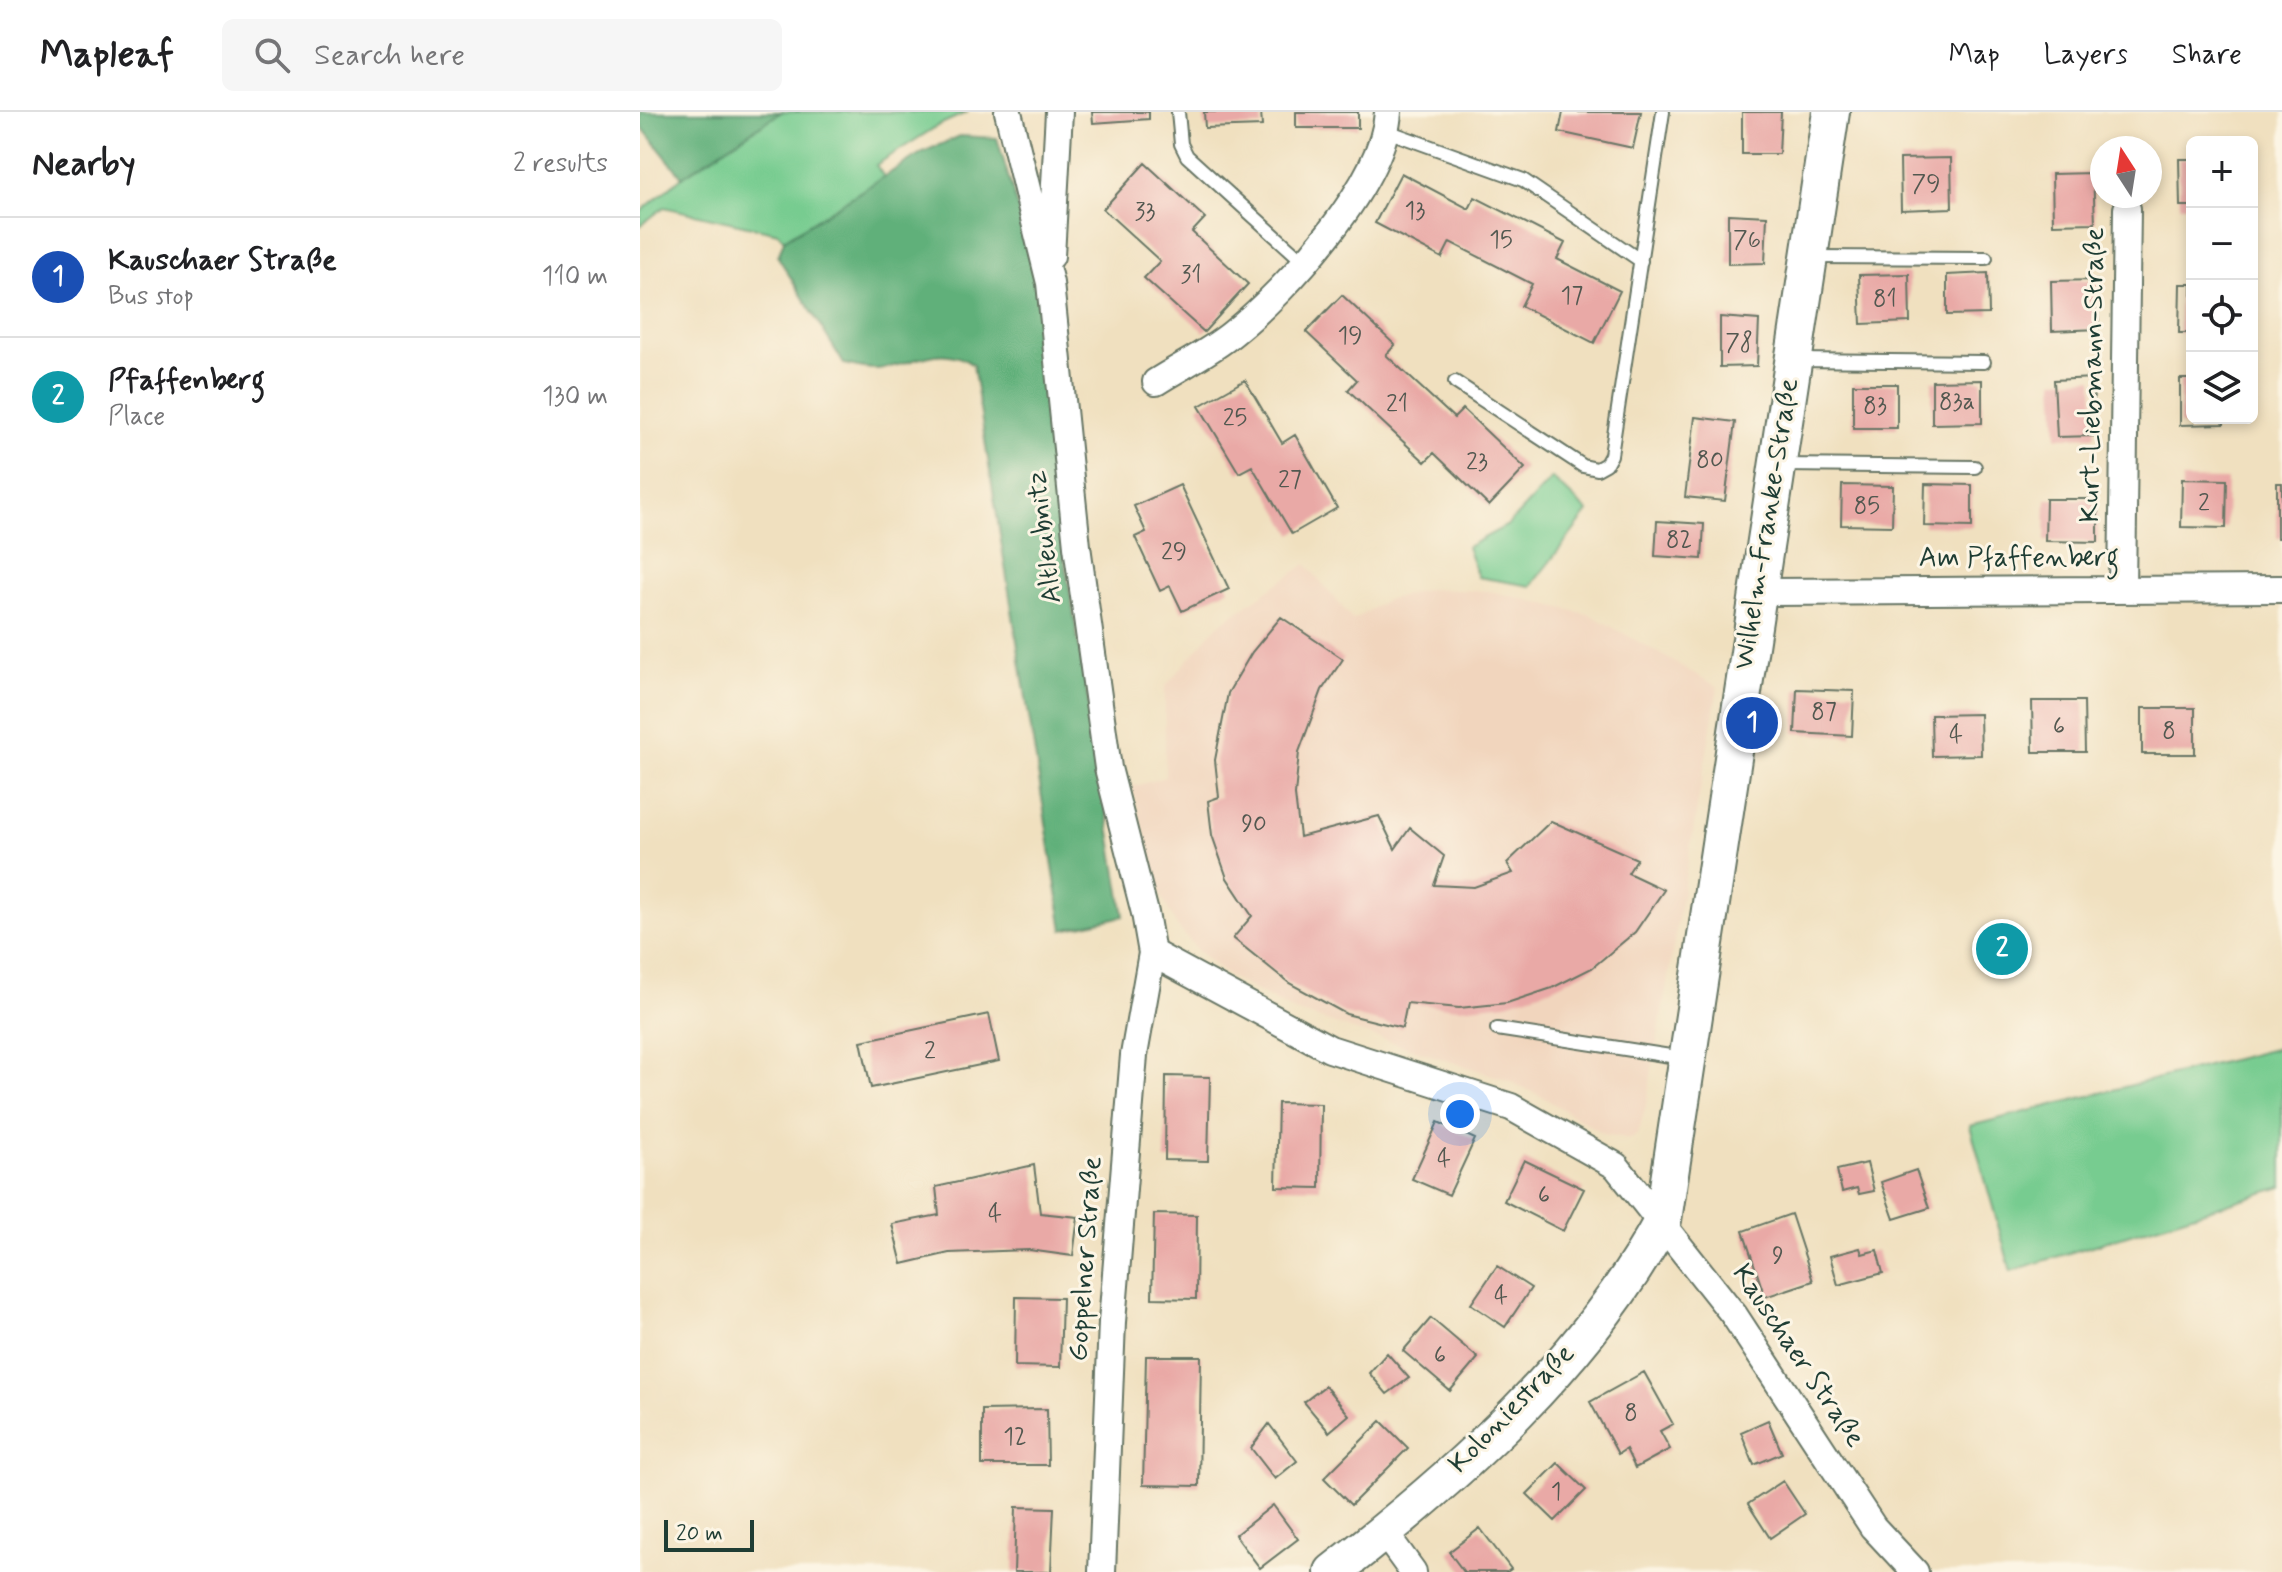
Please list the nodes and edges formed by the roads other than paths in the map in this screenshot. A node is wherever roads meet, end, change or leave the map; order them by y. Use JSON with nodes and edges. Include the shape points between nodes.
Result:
{"nodes":[{"id":1,"x":1008,"y":112,"type":"edge"},
{"id":2,"x":1059,"y":112,"type":"edge"},
{"id":3,"x":1178,"y":112,"type":"edge"},
{"id":4,"x":1663,"y":112,"type":"edge"},
{"id":5,"x":1831,"y":112,"type":"edge"},
{"id":6,"x":1387,"y":122,"type":"edge"},
{"id":7,"x":2127,"y":209,"type":"dead end"},
{"id":8,"x":1809,"y":257,"type":"junction"},
{"id":9,"x":1986,"y":258,"type":"dead end"},
{"id":10,"x":1641,"y":261,"type":"junction"},
{"id":11,"x":1304,"y":262,"type":"junction"},
{"id":12,"x":1050,"y":283,"type":"junction"},
{"id":13,"x":1792,"y":360,"type":"junction"},
{"id":14,"x":1984,"y":362,"type":"dead end"},
{"id":15,"x":1156,"y":382,"type":"dead end"},
{"id":16,"x":1455,"y":382,"type":"dead end"},
{"id":17,"x":1776,"y":465,"type":"junction"},
{"id":18,"x":1975,"y":467,"type":"dead end"},
{"id":19,"x":2282,"y":589,"type":"edge"},
{"id":20,"x":2122,"y":590,"type":"junction"},
{"id":21,"x":1757,"y":592,"type":"junction"},
{"id":22,"x":1152,"y":953,"type":"junction"},
{"id":23,"x":1497,"y":1029,"type":"dead end"},
{"id":24,"x":1686,"y":1059,"type":"junction"},
{"id":25,"x":1663,"y":1220,"type":"junction"},
{"id":26,"x":1384,"y":1532,"type":"junction"},
{"id":27,"x":1102,"y":1572,"type":"edge"},
{"id":28,"x":1333,"y":1572,"type":"edge"},
{"id":29,"x":1413,"y":1572,"type":"edge"},
{"id":30,"x":1915,"y":1572,"type":"edge"}],
"edges":[{"from":1,"to":12,"type":"street","name":"Altleubnitz"},
{"from":2,"to":12,"type":"street"},
{"from":3,"to":11,"type":"lane","via":[[1187,156]]},
{"from":4,"to":10,"type":"lane"},
{"from":5,"to":8,"type":"street","name":"Wilhelm-Franke-Straße"},
{"from":6,"to":10,"type":"lane","via":[[1523,180]]},
{"from":6,"to":11,"type":"street","via":[[1351,208]]},
{"from":7,"to":20,"type":"street","name":"Kurt-Liebmann-Straße"},
{"from":8,"to":9,"type":"lane"},
{"from":8,"to":13,"type":"street","name":"Wilhelm-Franke-Straße"},
{"from":10,"to":16,"type":"lane","via":[[1606,464],[1597,469],[1583,466]]},
{"from":11,"to":15,"type":"street","via":[[1233,333]]},
{"from":12,"to":22,"type":"street","name":"Altleubnitz","via":[[1077,546],[1108,768]]},
{"from":13,"to":14,"type":"lane"},
{"from":13,"to":17,"type":"street","name":"Wilhelm-Franke-Straße"},
{"from":17,"to":18,"type":"lane"},
{"from":17,"to":21,"type":"street","name":"Wilhelm-Franke-Straße"},
{"from":19,"to":20,"type":"street","name":"Am Pfaffenberg"},
{"from":20,"to":21,"type":"street","name":"Am Pfaffenberg"},
{"from":21,"to":24,"type":"street","name":"Wilhelm-Franke-Straße"},
{"from":22,"to":25,"type":"street","name":"Kauschaer Straße","via":[[1330,1049],[1511,1107],[1616,1166]]},
{"from":22,"to":27,"type":"street","name":"Goppelner Straße","via":[[1134,1055],[1113,1307]]},
{"from":23,"to":24,"type":"lane"},
{"from":24,"to":25,"type":"street","name":"Wilhelm-Franke-Straße"},
{"from":25,"to":26,"type":"street","name":"Koloniestraße","via":[[1633,1276],[1532,1396]]},
{"from":25,"to":30,"type":"street","name":"Kauschaer Straße","via":[[1734,1315],[1873,1527]]},
{"from":26,"to":28,"type":"street","name":"Koloniestraße"},
{"from":26,"to":29,"type":"street"}]}
